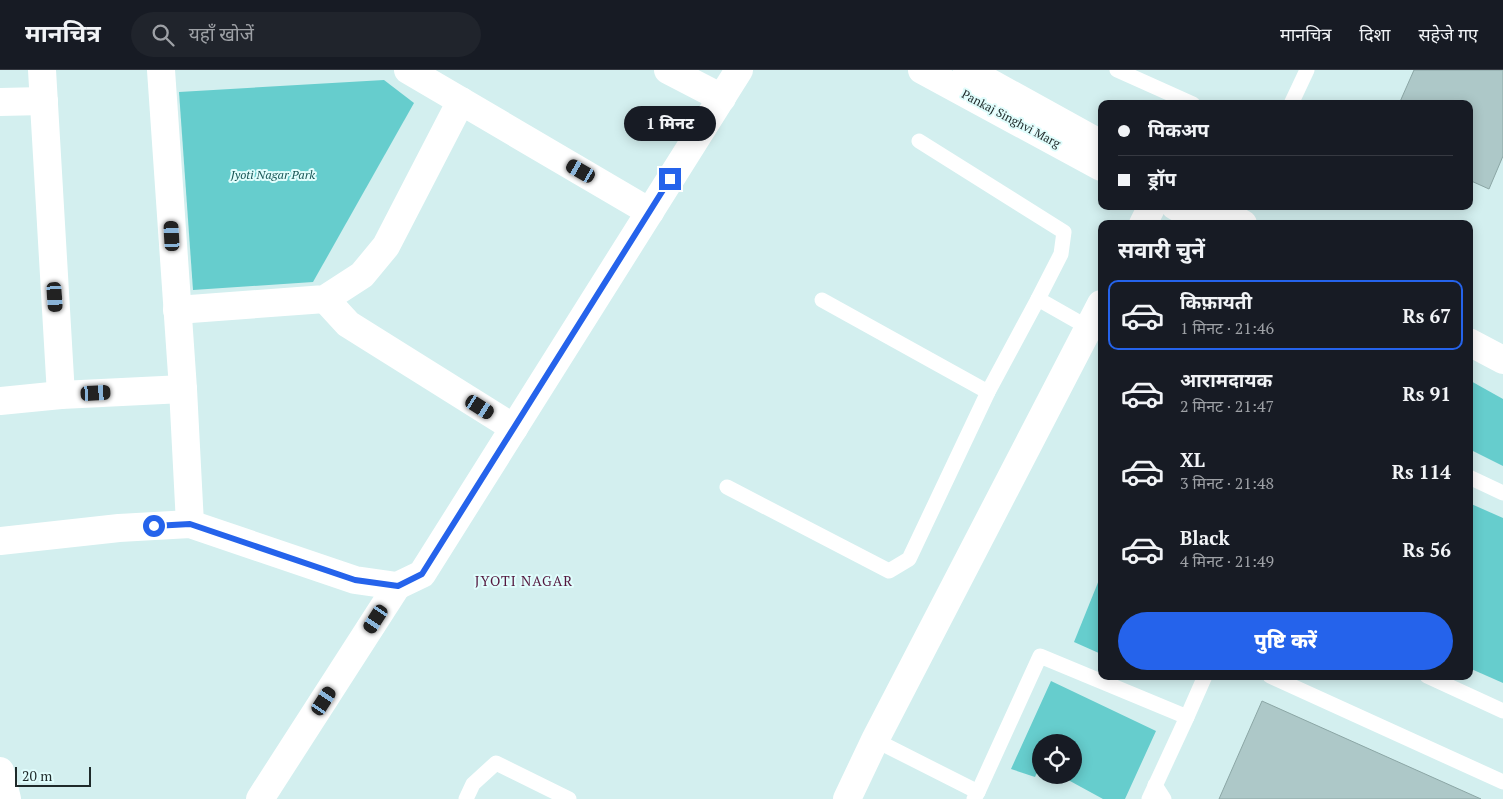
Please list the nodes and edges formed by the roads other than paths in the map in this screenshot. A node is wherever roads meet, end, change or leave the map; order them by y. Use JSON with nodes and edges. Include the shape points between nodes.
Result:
{"nodes":[{"id":1,"x":42,"y":70,"type":"edge"},
{"id":2,"x":161,"y":70,"type":"edge"},
{"id":3,"x":408,"y":70,"type":"edge"},
{"id":4,"x":668,"y":70,"type":"edge"},
{"id":5,"x":739,"y":70,"type":"edge"},
{"id":6,"x":922,"y":70,"type":"edge"},
{"id":7,"x":1117,"y":70,"type":"edge"},
{"id":8,"x":1307,"y":70,"type":"edge"},
{"id":9,"x":959,"y":76,"type":"edge"},
{"id":10,"x":722,"y":98,"type":"junction"},
{"id":11,"x":1183,"y":100,"type":"edge"},
{"id":12,"x":1293,"y":100,"type":"edge"},
{"id":13,"x":44,"y":101,"type":"junction"},
{"id":14,"x":461,"y":101,"type":"junction"},
{"id":15,"x":0,"y":102,"type":"edge"},
{"id":16,"x":919,"y":141,"type":"dead end"},
{"id":17,"x":1098,"y":143,"type":"edge"},
{"id":18,"x":1098,"y":165,"type":"edge"},
{"id":19,"x":1182,"y":210,"type":"edge"},
{"id":20,"x":1218,"y":210,"type":"edge"},
{"id":21,"x":650,"y":212,"type":"junction"},
{"id":22,"x":1201,"y":220,"type":"edge"},
{"id":23,"x":1236,"y":220,"type":"edge"},
{"id":24,"x":325,"y":299,"type":"junction"},
{"id":25,"x":1038,"y":299,"type":"junction"},
{"id":26,"x":822,"y":300,"type":"dead end"},
{"id":27,"x":177,"y":310,"type":"junction"},
{"id":28,"x":1095,"y":316,"type":"edge"},
{"id":29,"x":1473,"y":344,"type":"edge"},
{"id":30,"x":1503,"y":360,"type":"edge"},
{"id":31,"x":1473,"y":364,"type":"edge"},
{"id":32,"x":1503,"y":380,"type":"edge"},
{"id":33,"x":183,"y":389,"type":"junction"},
{"id":34,"x":988,"y":392,"type":"junction"},
{"id":35,"x":61,"y":395,"type":"junction"},
{"id":36,"x":0,"y":401,"type":"edge"},
{"id":37,"x":514,"y":428,"type":"junction"},
{"id":38,"x":1473,"y":480,"type":"edge"},
{"id":39,"x":727,"y":486,"type":"dead end"},
{"id":40,"x":1503,"y":493,"type":"edge"},
{"id":41,"x":190,"y":524,"type":"junction"},
{"id":42,"x":0,"y":540,"type":"edge"},
{"id":43,"x":398,"y":586,"type":"junction"},
{"id":44,"x":1203,"y":680,"type":"edge"},
{"id":45,"x":1279,"y":680,"type":"edge"},
{"id":46,"x":1436,"y":680,"type":"edge"},
{"id":47,"x":1503,"y":711,"type":"edge"},
{"id":48,"x":1187,"y":717,"type":"junction"},
{"id":49,"x":875,"y":740,"type":"junction"},
{"id":50,"x":0,"y":771,"type":"edge"},
{"id":51,"x":1503,"y":782,"type":"edge"},
{"id":52,"x":1152,"y":792,"type":"edge"},
{"id":53,"x":976,"y":796,"type":"edge"},
{"id":54,"x":7,"y":799,"type":"edge"},
{"id":55,"x":260,"y":799,"type":"edge"},
{"id":56,"x":466,"y":799,"type":"edge"},
{"id":57,"x":569,"y":799,"type":"edge"},
{"id":58,"x":847,"y":799,"type":"edge"},
{"id":59,"x":1164,"y":799,"type":"edge"}],
"edges":[{"from":1,"to":13,"type":"street"},
{"from":2,"to":27,"type":"street"},
{"from":3,"to":14,"type":"street"},
{"from":4,"to":10,"type":"street"},
{"from":5,"to":10,"type":"street"},
{"from":6,"to":9,"type":"street","name":"Pankaj Singhvi Marg"},
{"from":7,"to":11,"type":"lane"},
{"from":8,"to":12,"type":"lane"},
{"from":9,"to":17,"type":"street","name":"Pankaj Singhvi Marg"},
{"from":9,"to":18,"type":"street","name":"Pankaj Singhvi Marg"},
{"from":10,"to":21,"type":"street"},
{"from":13,"to":15,"type":"street"},
{"from":13,"to":35,"type":"street"},
{"from":14,"to":21,"type":"street"},
{"from":14,"to":24,"type":"street","via":[[386,246],[362,275]]},
{"from":16,"to":25,"type":"lane","via":[[1064,232],[1061,254]]},
{"from":19,"to":22,"type":"street"},
{"from":20,"to":23,"type":"street"},
{"from":21,"to":37,"type":"street"},
{"from":24,"to":27,"type":"street"},
{"from":24,"to":37,"type":"street","via":[[348,324]]},
{"from":25,"to":28,"type":"lane"},
{"from":25,"to":34,"type":"lane"},
{"from":26,"to":34,"type":"lane"},
{"from":27,"to":33,"type":"street"},
{"from":28,"to":49,"type":"street"},
{"from":29,"to":30,"type":"street"},
{"from":31,"to":32,"type":"street"},
{"from":33,"to":35,"type":"street"},
{"from":33,"to":41,"type":"street"},
{"from":34,"to":39,"type":"lane","via":[[909,559],[889,571]]},
{"from":35,"to":36,"type":"street"},
{"from":37,"to":43,"type":"street","via":[[422,574]]},
{"from":38,"to":40,"type":"lane"},
{"from":41,"to":42,"type":"street"},
{"from":41,"to":43,"type":"street","via":[[355,580]]},
{"from":43,"to":55,"type":"street"},
{"from":44,"to":48,"type":"lane"},
{"from":45,"to":51,"type":"lane"},
{"from":46,"to":47,"type":"lane"},
{"from":48,"to":52,"type":"lane"},
{"from":48,"to":53,"type":"lane","via":[[1040,656]]},
{"from":49,"to":53,"type":"lane"},
{"from":49,"to":58,"type":"street"},
{"from":50,"to":54,"type":"street"},
{"from":52,"to":59,"type":"lane"},
{"from":56,"to":57,"type":"lane","via":[[473,784],[496,763]]}]}
